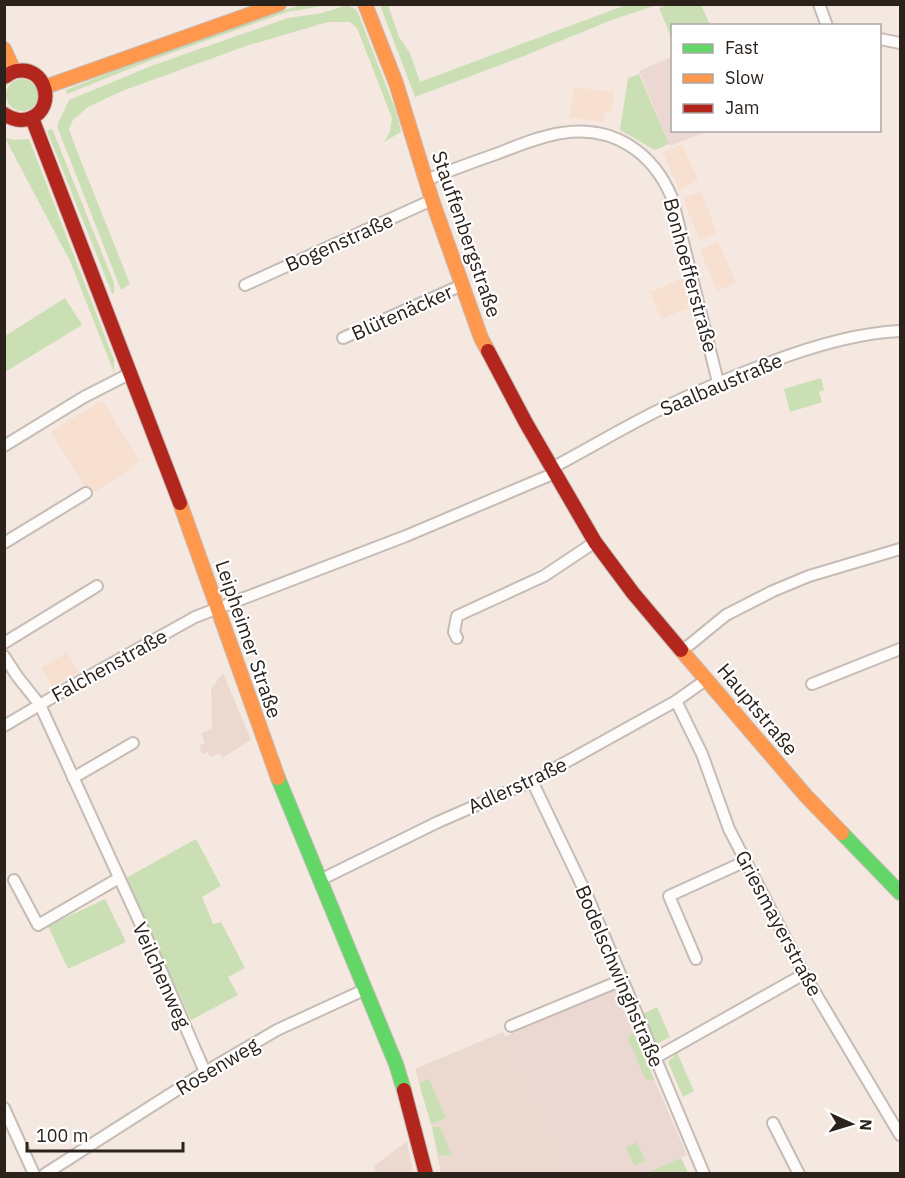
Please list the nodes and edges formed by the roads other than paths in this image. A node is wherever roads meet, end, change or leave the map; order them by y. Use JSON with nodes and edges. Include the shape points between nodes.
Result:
{"nodes":[{"id":1,"x":279,"y":4,"type":"edge"},
{"id":2,"x":364,"y":4,"type":"edge"},
{"id":3,"x":819,"y":4,"type":"edge"},
{"id":4,"x":826,"y":24,"type":"edge"},
{"id":5,"x":881,"y":39,"type":"edge"},
{"id":6,"x":900,"y":43,"type":"edge"},
{"id":7,"x":4,"y":49,"type":"edge"},
{"id":8,"x":9,"y":74,"type":"edge"},
{"id":9,"x":45,"y":87,"type":"junction"},
{"id":10,"x":4,"y":114,"type":"edge"},
{"id":11,"x":32,"y":118,"type":"junction"},
{"id":12,"x":426,"y":180,"type":"junction"},
{"id":13,"x":432,"y":200,"type":"junction"},
{"id":14,"x":245,"y":285,"type":"dead end"},
{"id":15,"x":462,"y":285,"type":"junction"},
{"id":16,"x":900,"y":331,"type":"edge"},
{"id":17,"x":343,"y":338,"type":"dead end"},
{"id":18,"x":131,"y":373,"type":"junction"},
{"id":19,"x":718,"y":382,"type":"junction"},
{"id":20,"x":4,"y":446,"type":"edge"},
{"id":21,"x":553,"y":471,"type":"junction"},
{"id":22,"x":86,"y":493,"type":"dead end"},
{"id":23,"x":595,"y":542,"type":"junction"},
{"id":24,"x":4,"y":543,"type":"edge"},
{"id":25,"x":900,"y":549,"type":"edge"},
{"id":26,"x":97,"y":586,"type":"dead end"},
{"id":27,"x":216,"y":608,"type":"junction"},
{"id":28,"x":457,"y":638,"type":"dead end"},
{"id":29,"x":4,"y":643,"type":"edge"},
{"id":30,"x":900,"y":649,"type":"edge"},
{"id":31,"x":682,"y":651,"type":"junction"},
{"id":32,"x":4,"y":656,"type":"edge"},
{"id":33,"x":707,"y":679,"type":"junction"},
{"id":34,"x":812,"y":684,"type":"dead end"},
{"id":35,"x":676,"y":701,"type":"junction"},
{"id":36,"x":40,"y":705,"type":"junction"},
{"id":37,"x":4,"y":726,"type":"edge"},
{"id":38,"x":133,"y":743,"type":"dead end"},
{"id":39,"x":73,"y":778,"type":"junction"},
{"id":40,"x":531,"y":781,"type":"junction"},
{"id":41,"x":746,"y":861,"type":"junction"},
{"id":42,"x":119,"y":878,"type":"junction"},
{"id":43,"x":14,"y":880,"type":"dead end"},
{"id":44,"x":320,"y":880,"type":"junction"},
{"id":45,"x":900,"y":893,"type":"edge"},
{"id":46,"x":696,"y":959,"type":"dead end"},
{"id":47,"x":804,"y":974,"type":"junction"},
{"id":48,"x":622,"y":980,"type":"junction"},
{"id":49,"x":366,"y":989,"type":"junction"},
{"id":50,"x":511,"y":1026,"type":"dead end"},
{"id":51,"x":655,"y":1058,"type":"junction"},
{"id":52,"x":205,"y":1072,"type":"junction"},
{"id":53,"x":4,"y":1108,"type":"edge"},
{"id":54,"x":773,"y":1123,"type":"dead end"},
{"id":55,"x":900,"y":1135,"type":"edge"},
{"id":56,"x":34,"y":1173,"type":"edge"},
{"id":57,"x":45,"y":1173,"type":"edge"},
{"id":58,"x":426,"y":1173,"type":"edge"},
{"id":59,"x":704,"y":1173,"type":"edge"},
{"id":60,"x":799,"y":1173,"type":"edge"}],
"edges":[{"from":1,"to":9,"type":"street"},
{"from":2,"to":12,"type":"street","name":"Stauffenbergstraße","via":[[396,83]]},
{"from":3,"to":4,"type":"street"},
{"from":5,"to":6,"type":"street"},
{"from":7,"to":8,"type":"street"},
{"from":8,"to":9,"type":"street","via":[[29,71]]},
{"from":9,"to":11,"type":"street","via":[[46,102]]},
{"from":10,"to":11,"type":"street","via":[[15,120]]},
{"from":11,"to":18,"type":"street","name":"Leipheimer Straße"},
{"from":12,"to":13,"type":"street","name":"Stauffenbergstraße"},
{"from":12,"to":19,"type":"street","name":"Bonhoefferstraße","via":[[562,133],[613,136],[633,148],[653,164],[672,198]]},
{"from":13,"to":14,"type":"street","name":"Bogenstraße"},
{"from":13,"to":15,"type":"street","name":"Stauffenbergstraße"},
{"from":15,"to":17,"type":"street","name":"Blütenäcker"},
{"from":15,"to":21,"type":"street","name":"Stauffenbergstraße","via":[[487,349]]},
{"from":16,"to":19,"type":"street","name":"Saalbaustraße","via":[[837,340]]},
{"from":18,"to":20,"type":"street"},
{"from":18,"to":27,"type":"street","name":"Leipheimer Straße"},
{"from":19,"to":21,"type":"street","name":"Saalbaustraße","via":[[659,410]]},
{"from":21,"to":23,"type":"street","name":"Hauptstraße"},
{"from":21,"to":27,"type":"street","name":"Saalbaustraße","via":[[374,549]]},
{"from":22,"to":24,"type":"street"},
{"from":23,"to":28,"type":"street","via":[[544,576],[457,616]]},
{"from":23,"to":31,"type":"street","name":"Hauptstraße"},
{"from":25,"to":31,"type":"street","via":[[773,591],[726,615]]},
{"from":26,"to":29,"type":"street"},
{"from":27,"to":36,"type":"street","name":"Falchenstraße"},
{"from":27,"to":44,"type":"street","name":"Leipheimer Straße"},
{"from":30,"to":34,"type":"street"},
{"from":31,"to":33,"type":"street","name":"Hauptstraße"},
{"from":32,"to":36,"type":"street","name":"Veilchenweg"},
{"from":33,"to":35,"type":"street","name":"Adlerstraße"},
{"from":33,"to":45,"type":"street","name":"Hauptstraße","via":[[817,809]]},
{"from":35,"to":40,"type":"street","name":"Adlerstraße"},
{"from":35,"to":41,"type":"street","name":"Griesmayerstraße"},
{"from":36,"to":37,"type":"street","name":"Falchenstraße"},
{"from":36,"to":39,"type":"street","name":"Veilchenweg"},
{"from":38,"to":39,"type":"street"},
{"from":39,"to":42,"type":"street","name":"Veilchenweg"},
{"from":40,"to":44,"type":"street","name":"Adlerstraße"},
{"from":40,"to":48,"type":"street","name":"Bodelschwinghstraße","via":[[589,900]]},
{"from":41,"to":46,"type":"street","via":[[669,896]]},
{"from":41,"to":47,"type":"street","name":"Griesmayerstraße"},
{"from":42,"to":43,"type":"street","via":[[38,925]]},
{"from":42,"to":52,"type":"street","name":"Veilchenweg"},
{"from":44,"to":49,"type":"street","name":"Leipheimer Straße"},
{"from":47,"to":51,"type":"street"},
{"from":47,"to":55,"type":"street","name":"Griesmayerstraße"},
{"from":48,"to":50,"type":"street"},
{"from":48,"to":51,"type":"street","name":"Bodelschwinghstraße"},
{"from":49,"to":52,"type":"street","name":"Rosenweg","via":[[277,1030]]},
{"from":49,"to":58,"type":"street","name":"Leipheimer Straße","via":[[396,1064]]},
{"from":51,"to":59,"type":"street","name":"Bodelschwinghstraße"},
{"from":52,"to":57,"type":"street","name":"Rosenweg"},
{"from":53,"to":56,"type":"street"},
{"from":54,"to":60,"type":"street"}]}
